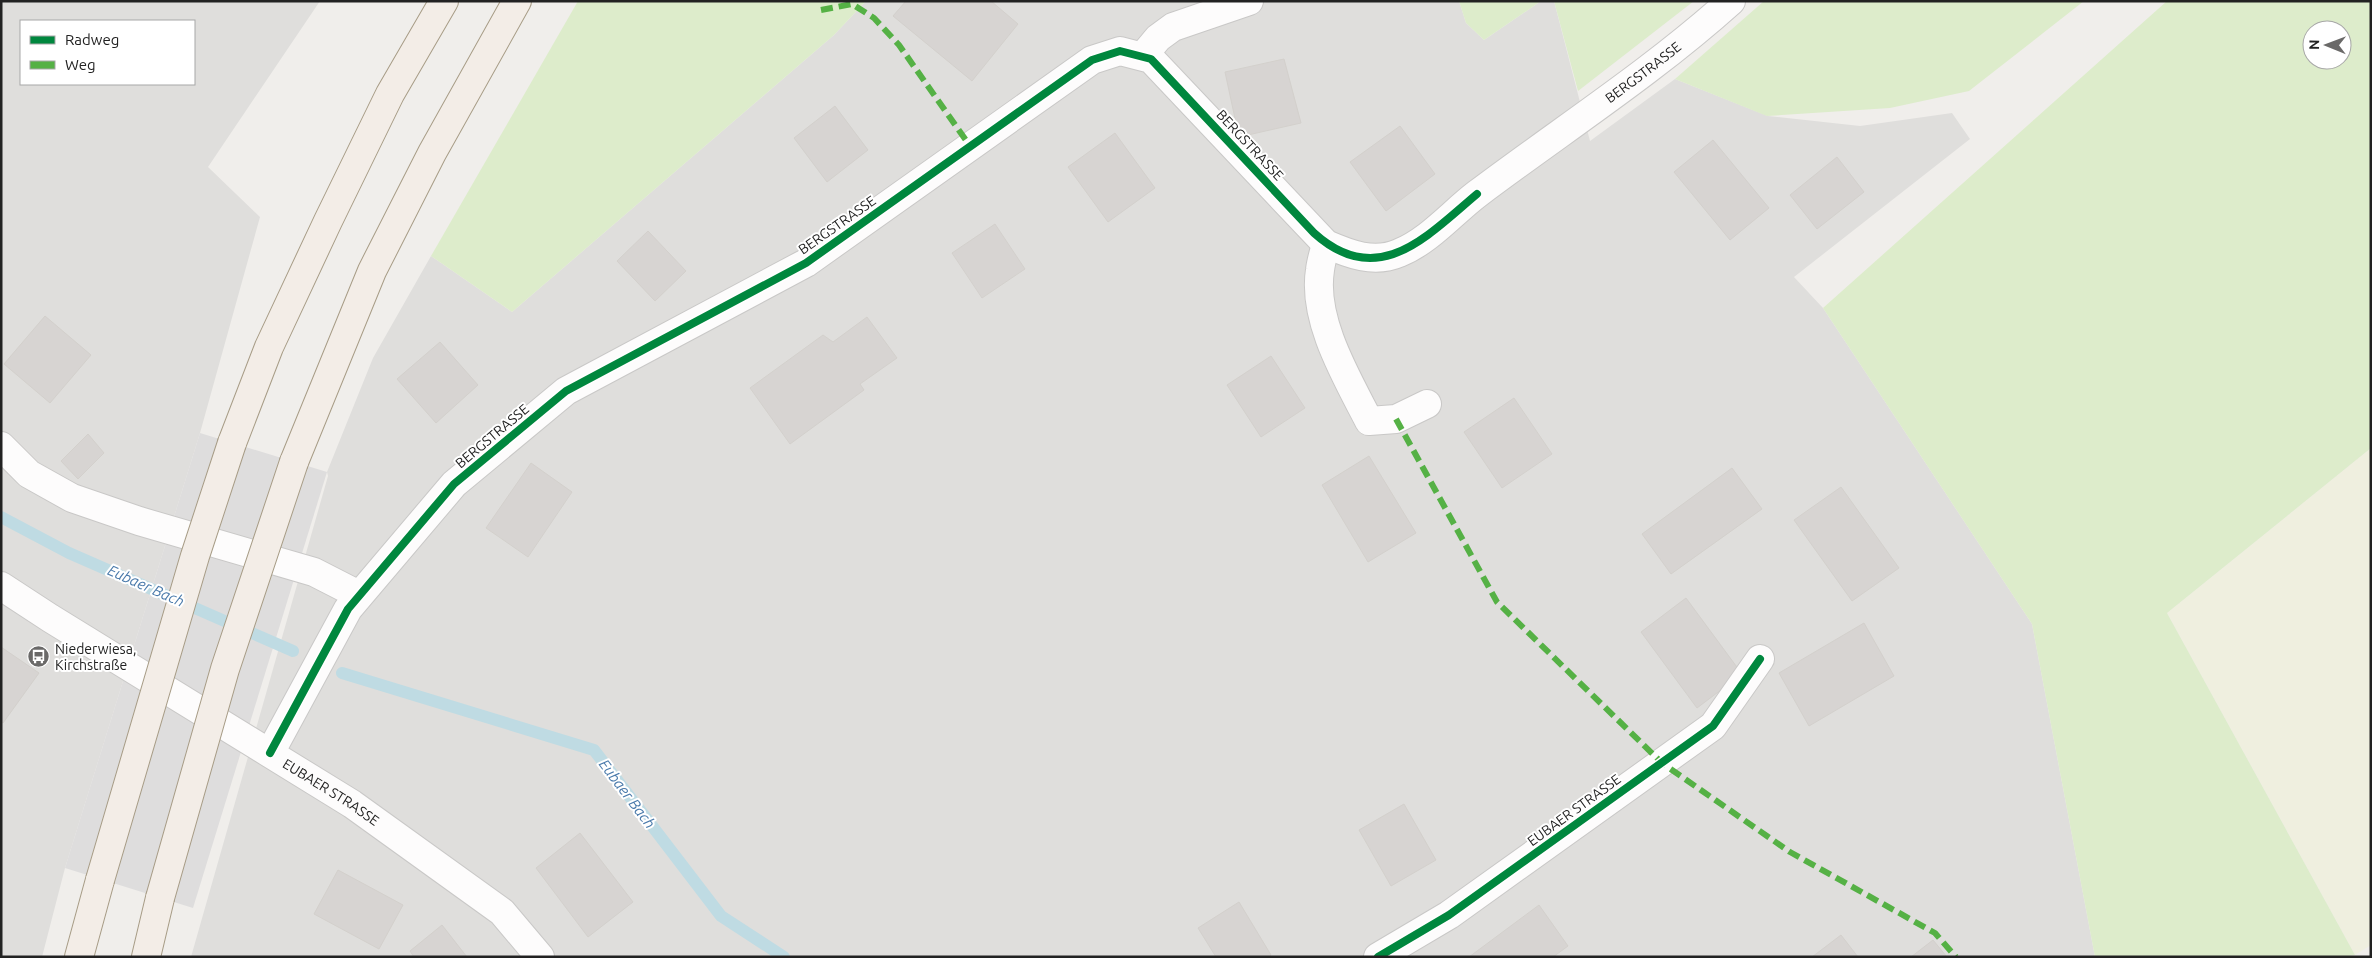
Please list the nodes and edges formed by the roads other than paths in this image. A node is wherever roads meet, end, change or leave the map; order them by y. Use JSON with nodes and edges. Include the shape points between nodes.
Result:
{"nodes":[{"id":1,"x":444,"y":1,"type":"edge"},
{"id":2,"x":518,"y":1,"type":"edge"},
{"id":3,"x":1249,"y":1,"type":"edge"},
{"id":4,"x":1731,"y":1,"type":"edge"},
{"id":5,"x":1143,"y":56,"type":"junction"},
{"id":6,"x":1326,"y":244,"type":"junction"},
{"id":7,"x":1427,"y":404,"type":"dead end"},
{"id":8,"x":1,"y":446,"type":"edge"},
{"id":9,"x":1,"y":586,"type":"edge"},
{"id":10,"x":359,"y":595,"type":"junction"},
{"id":11,"x":1760,"y":659,"type":"dead end"},
{"id":12,"x":270,"y":753,"type":"junction"},
{"id":13,"x":79,"y":957,"type":"edge"},
{"id":14,"x":146,"y":957,"type":"edge"},
{"id":15,"x":540,"y":957,"type":"edge"},
{"id":16,"x":1378,"y":957,"type":"edge"}],
"edges":[{"from":1,"to":13,"type":"main road","bridge":true,"via":[[390,94],[328,221],[269,347],[232,443],[192,565]]},
{"from":2,"to":14,"type":"main road","bridge":true,"via":[[432,153],[372,271],[294,462],[225,669]]},
{"from":3,"to":5,"type":"street","via":[[1173,27],[1158,38]]},
{"from":4,"to":6,"type":"street","name":"BERGSTRASSE","via":[[1685,42],[1477,194],[1420,241],[1398,254],[1374,258],[1351,255]]},
{"from":5,"to":6,"type":"street","name":"BERGSTRASSE","via":[[1157,64]]},
{"from":5,"to":10,"type":"street","name":"BERGSTRASSE","via":[[1120,52],[1092,60],[806,263],[566,391],[454,484]]},
{"from":6,"to":7,"type":"street","via":[[1319,296],[1334,354],[1369,422],[1396,419]]},
{"from":8,"to":10,"type":"street","via":[[28,474],[72,498],[314,572]]},
{"from":9,"to":12,"type":"street","name":"EUBAER STRASSE"},
{"from":10,"to":12,"type":"street","name":"BERGSTRASSE","via":[[348,609]]},
{"from":11,"to":16,"type":"street","name":"EUBAER STRASSE","via":[[1713,726],[1449,915]]},
{"from":12,"to":15,"type":"street","name":"EUBAER STRASSE","via":[[352,804],[502,912]]}]}
